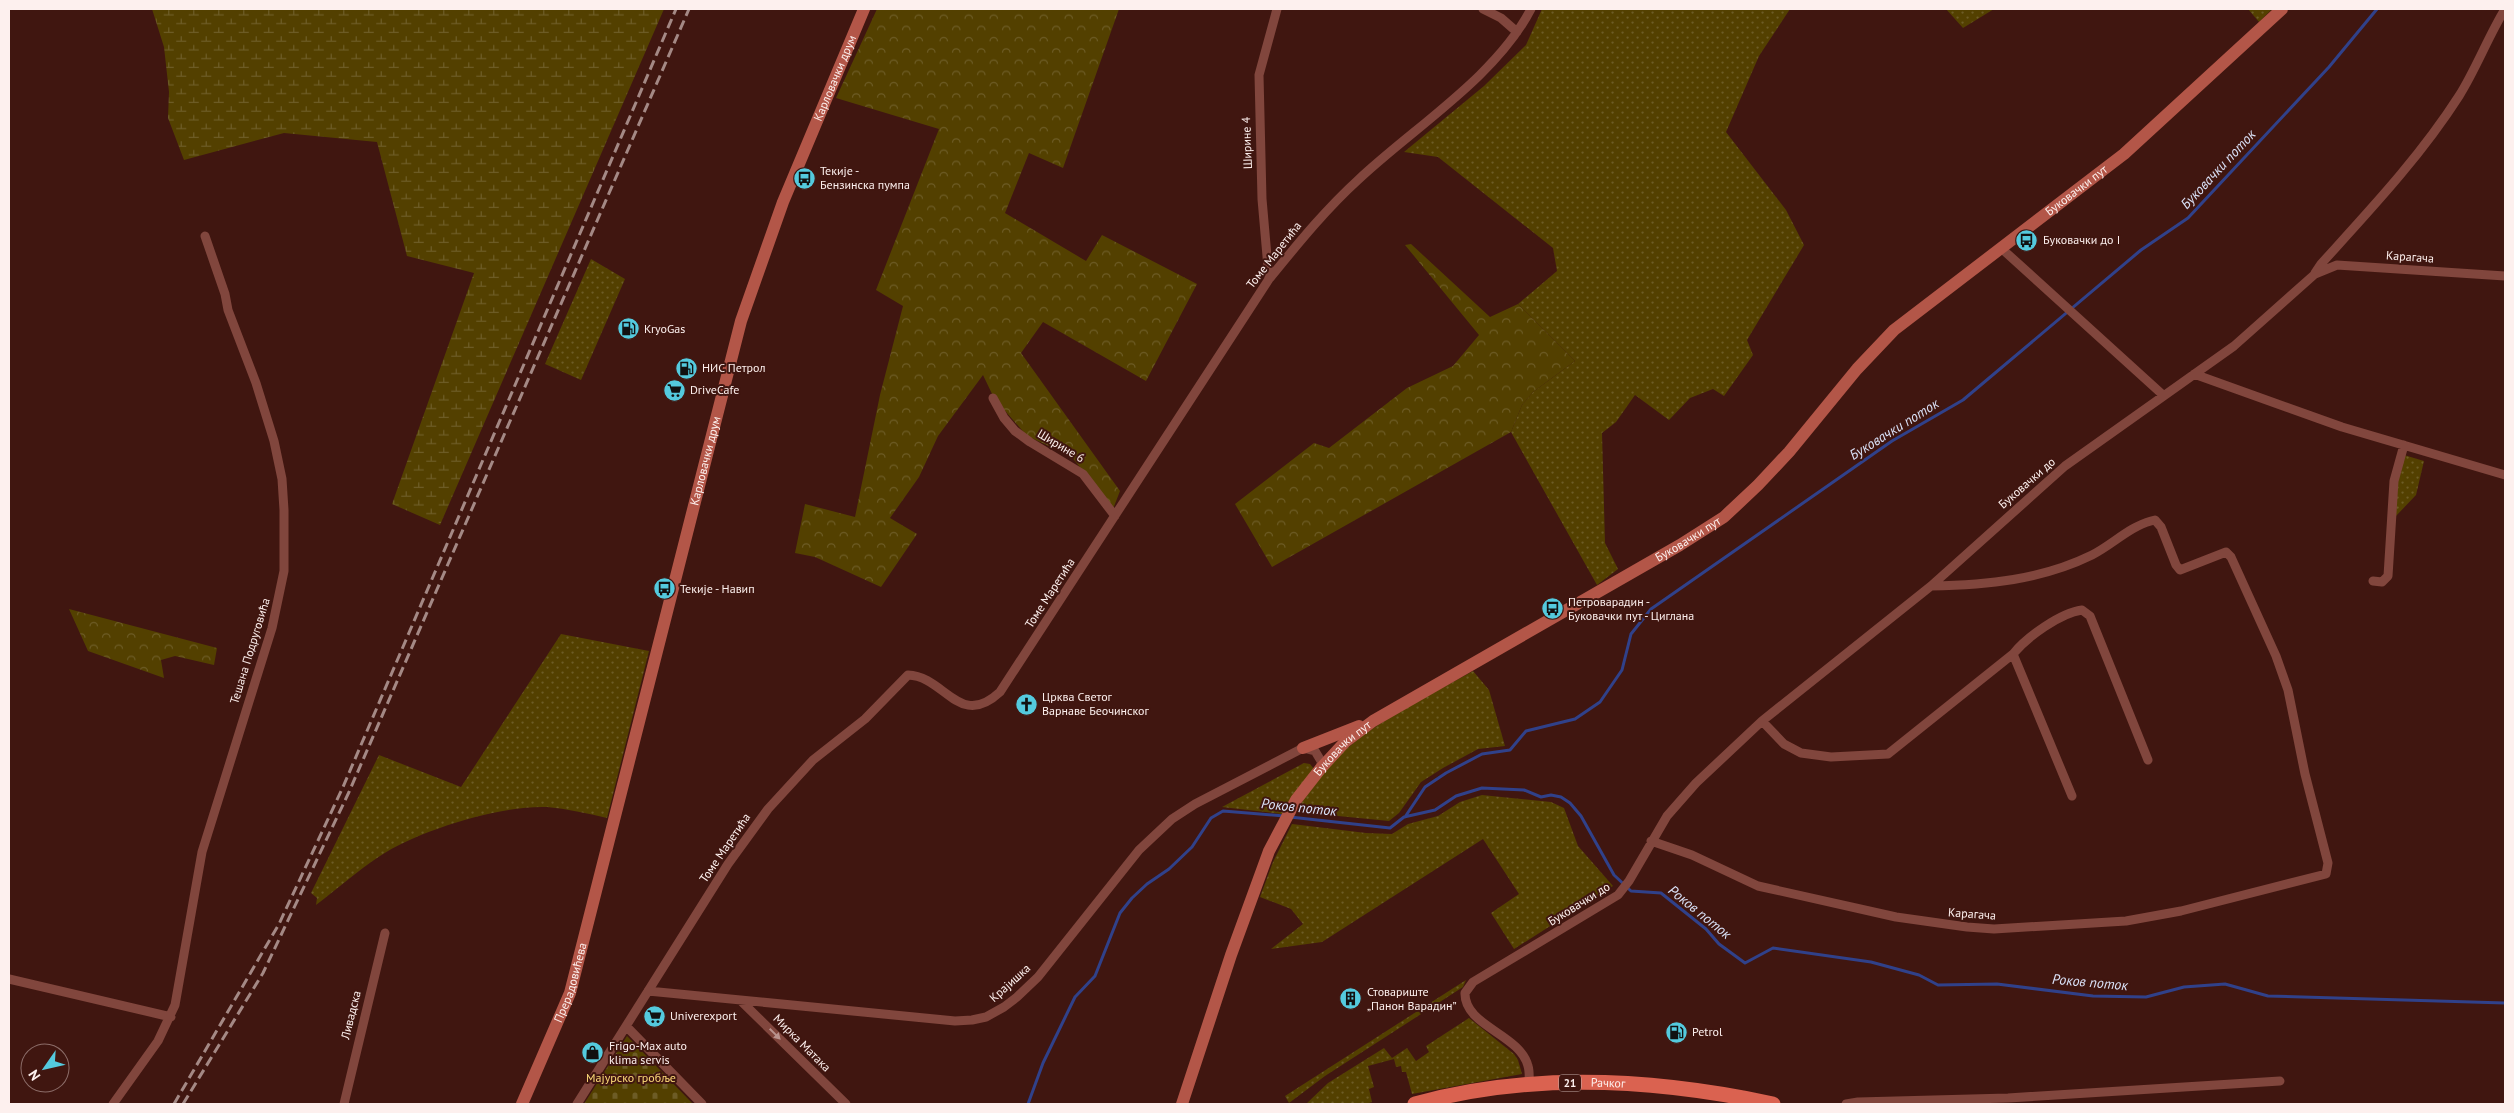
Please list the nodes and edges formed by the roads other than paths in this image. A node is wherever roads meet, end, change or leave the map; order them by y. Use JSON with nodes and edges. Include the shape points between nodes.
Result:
{"nodes":[{"id":1,"x":864,"y":9,"type":"edge"},
{"id":2,"x":1277,"y":9,"type":"edge"},
{"id":3,"x":1483,"y":9,"type":"edge"},
{"id":4,"x":1530,"y":9,"type":"edge"},
{"id":5,"x":2282,"y":9,"type":"edge"},
{"id":6,"x":2505,"y":9,"type":"edge"},
{"id":7,"x":1517,"y":32,"type":"junction"},
{"id":8,"x":205,"y":236,"type":"dead end"},
{"id":9,"x":2001,"y":248,"type":"junction"},
{"id":10,"x":2315,"y":274,"type":"junction"},
{"id":11,"x":2505,"y":276,"type":"edge"},
{"id":12,"x":1268,"y":279,"type":"junction"},
{"id":13,"x":2194,"y":374,"type":"junction"},
{"id":14,"x":2163,"y":395,"type":"junction"},
{"id":15,"x":993,"y":398,"type":"dead end"},
{"id":16,"x":2404,"y":446,"type":"junction"},
{"id":17,"x":2505,"y":475,"type":"edge"},
{"id":18,"x":1115,"y":516,"type":"junction"},
{"id":19,"x":2373,"y":581,"type":"dead end"},
{"id":20,"x":1931,"y":586,"type":"junction"},
{"id":21,"x":2014,"y":654,"type":"junction"},
{"id":22,"x":1373,"y":721,"type":"junction"},
{"id":23,"x":1762,"y":721,"type":"junction"},
{"id":24,"x":1303,"y":748,"type":"junction"},
{"id":25,"x":2148,"y":760,"type":"dead end"},
{"id":26,"x":1321,"y":768,"type":"junction"},
{"id":27,"x":2072,"y":796,"type":"dead end"},
{"id":28,"x":1651,"y":841,"type":"junction"},
{"id":29,"x":605,"y":857,"type":"joint"},
{"id":30,"x":385,"y":933,"type":"dead end"},
{"id":31,"x":9,"y":979,"type":"edge"},
{"id":32,"x":648,"y":991,"type":"junction"},
{"id":33,"x":740,"y":1000,"type":"junction"},
{"id":34,"x":171,"y":1016,"type":"junction"},
{"id":35,"x":626,"y":1026,"type":"junction"},
{"id":36,"x":2280,"y":1081,"type":"dead end"},
{"id":37,"x":1529,"y":1086,"type":"junction"},
{"id":38,"x":113,"y":1104,"type":"edge"},
{"id":39,"x":344,"y":1104,"type":"edge"},
{"id":40,"x":522,"y":1104,"type":"edge"},
{"id":41,"x":577,"y":1104,"type":"edge"},
{"id":42,"x":702,"y":1104,"type":"edge"},
{"id":43,"x":846,"y":1104,"type":"edge"},
{"id":44,"x":1182,"y":1104,"type":"edge"},
{"id":45,"x":1415,"y":1104,"type":"edge"},
{"id":46,"x":1773,"y":1104,"type":"edge"},
{"id":47,"x":1846,"y":1104,"type":"edge"}],
"edges":[{"from":1,"to":29,"type":"street","name":"Карловачки друм","via":[[782,202],[741,321]]},
{"from":2,"to":12,"type":"street","name":"Ширине 4","via":[[1259,75]]},
{"from":3,"to":7,"type":"street","via":[[1501,18]]},
{"from":4,"to":7,"type":"street","name":"Томе Маретића"},
{"from":5,"to":9,"type":"street","name":"Буковачки пут","via":[[2124,154]]},
{"from":6,"to":10,"type":"street","via":[[2459,96],[2376,203]]},
{"from":7,"to":12,"type":"street","name":"Томе Маретића","via":[[1492,62],[1408,139],[1358,179],[1314,224]]},
{"from":8,"to":34,"type":"street","name":"Тешана Подруговића","via":[[274,441],[282,479],[284,572],[274,621],[202,852]]},
{"from":9,"to":14,"type":"street"},
{"from":9,"to":22,"type":"street","name":"Буковачки пут","via":[[1886,338],[1774,469],[1724,517]]},
{"from":10,"to":11,"type":"street","name":"Карагача","via":[[2337,265]]},
{"from":10,"to":13,"type":"street","name":"Буковачки до","via":[[2234,346]]},
{"from":12,"to":18,"type":"street","name":"Томе Маретића"},
{"from":13,"to":14,"type":"street","name":"Буковачки до"},
{"from":13,"to":16,"type":"street"},
{"from":14,"to":20,"type":"street","name":"Буковачки до","via":[[2065,466]]},
{"from":15,"to":18,"type":"street","name":"Ширине 6","via":[[1015,431],[1083,474]]},
{"from":16,"to":17,"type":"street"},
{"from":16,"to":19,"type":"street","via":[[2394,481],[2388,576],[2382,582]]},
{"from":18,"to":32,"type":"street","name":"Томе Маретића","via":[[1008,682],[995,696],[981,704],[964,704],[925,679],[908,675],[865,718],[813,760],[781,793],[728,864]]},
{"from":20,"to":23,"type":"street","name":"Буковачки до"},
{"from":20,"to":28,"type":"street","name":"Карагача","via":[[1997,582],[2041,574],[2093,554],[2152,520],[2161,527],[2180,570],[2224,552],[2229,554],[2276,656],[2288,690],[2328,863],[2326,874],[2181,911],[2126,920],[1994,929],[1896,917],[1758,886],[1692,855]]},
{"from":21,"to":23,"type":"street","via":[[1888,754],[1831,758],[1801,754],[1784,744]]},
{"from":21,"to":25,"type":"street","via":[[2025,639],[2075,611],[2085,612],[2090,616]]},
{"from":21,"to":27,"type":"street"},
{"from":22,"to":24,"type":"street"},
{"from":22,"to":26,"type":"street","name":"Буковачки пут","via":[[1345,742]]},
{"from":23,"to":28,"type":"street","name":"Буковачки до","via":[[1685,795]]},
{"from":24,"to":26,"type":"street","via":[[1315,751]]},
{"from":24,"to":33,"type":"street","name":"Крајишка","via":[[1195,804],[1164,825],[1139,850],[1038,976],[994,1014],[955,1021]]},
{"from":26,"to":44,"type":"street","name":"Буковачки пут","via":[[1287,817],[1258,878]]},
{"from":28,"to":37,"type":"street","name":"Буковачки до","via":[[1629,882],[1618,895],[1473,982],[1465,993],[1472,1012],[1522,1054],[1528,1065]]},
{"from":29,"to":40,"type":"street","name":"Прерадовићева","via":[[570,993]]},
{"from":30,"to":39,"type":"street","name":"Ливадска"},
{"from":31,"to":34,"type":"street"},
{"from":32,"to":33,"type":"street","name":"Крајишка"},
{"from":32,"to":35,"type":"street","name":"Томе Маретића"},
{"from":33,"to":43,"type":"street","name":"Мирка Матака","one_way":true},
{"from":34,"to":38,"type":"street","name":"Тешана Подруговића","via":[[158,1041]]},
{"from":35,"to":41,"type":"street","name":"Томе Маретића"},
{"from":35,"to":42,"type":"street"},
{"from":36,"to":47,"type":"street","via":[[2008,1098]]},
{"from":37,"to":45,"type":"main road","name":"Рачког","number":"21","via":[[1470,1092]]},
{"from":37,"to":46,"type":"main road","name":"Рачког","number":"21","via":[[1601,1082],[1642,1085]]}]}
